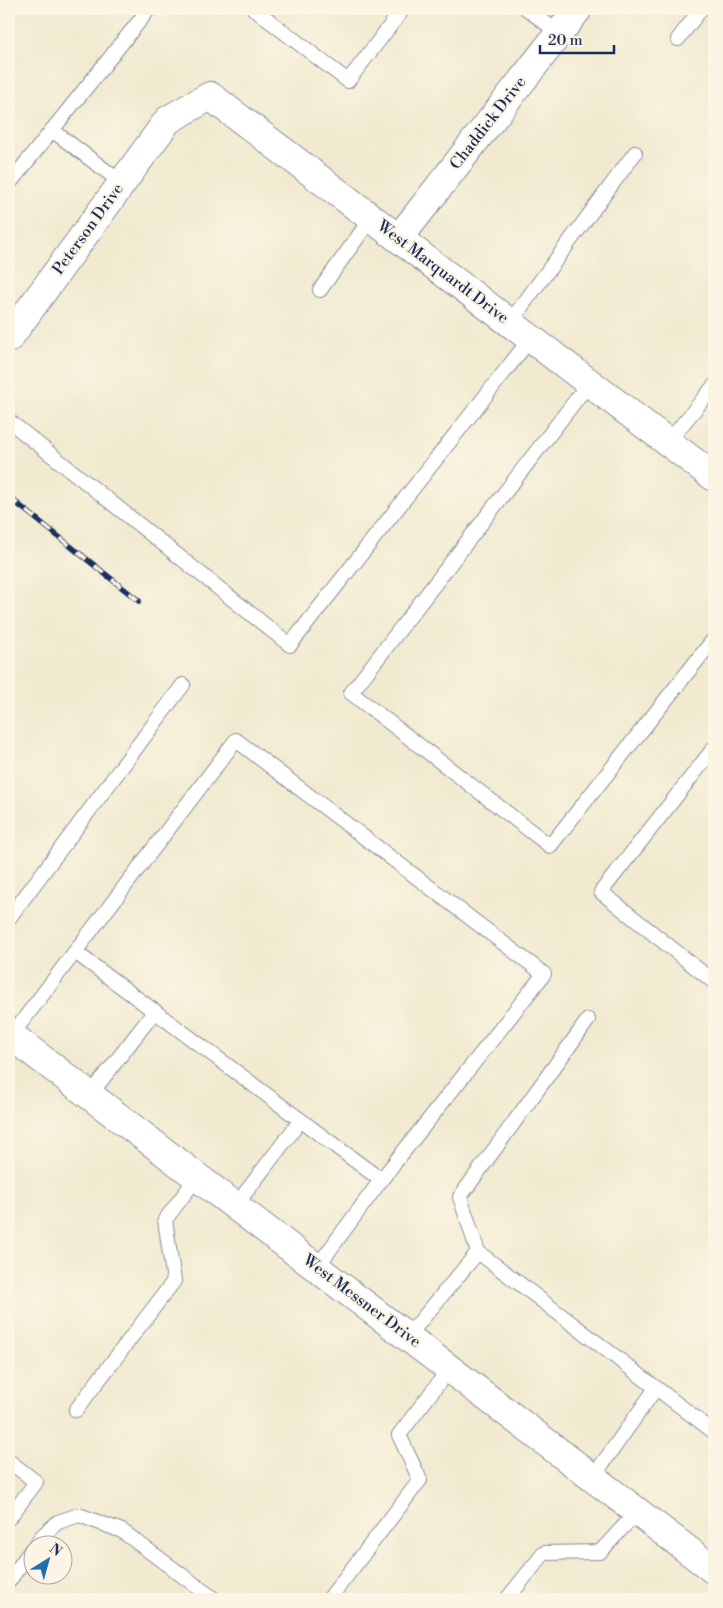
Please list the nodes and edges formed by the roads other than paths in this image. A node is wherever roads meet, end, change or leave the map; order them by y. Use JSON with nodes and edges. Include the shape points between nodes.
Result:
{"nodes":[{"id":1,"x":149,"y":9,"type":"edge"},
{"id":2,"x":254,"y":9,"type":"edge"},
{"id":3,"x":403,"y":9,"type":"edge"},
{"id":4,"x":527,"y":9,"type":"edge"},
{"id":5,"x":578,"y":9,"type":"edge"},
{"id":6,"x":701,"y":9,"type":"edge"},
{"id":7,"x":559,"y":33,"type":"junction"},
{"id":8,"x":678,"y":39,"type":"dead end"},
{"id":9,"x":168,"y":120,"type":"joint"},
{"id":10,"x":52,"y":130,"type":"junction"},
{"id":11,"x":635,"y":154,"type":"dead end"},
{"id":12,"x":122,"y":183,"type":"junction"},
{"id":13,"x":9,"y":184,"type":"edge"},
{"id":14,"x":372,"y":217,"type":"junction"},
{"id":15,"x":399,"y":238,"type":"junction"},
{"id":16,"x":320,"y":290,"type":"dead end"},
{"id":17,"x":520,"y":330,"type":"junction"},
{"id":18,"x":9,"y":338,"type":"edge"},
{"id":19,"x":590,"y":383,"type":"junction"},
{"id":20,"x":714,"y":386,"type":"edge"},
{"id":21,"x":9,"y":421,"type":"edge"},
{"id":22,"x":668,"y":442,"type":"junction"},
{"id":23,"x":714,"y":477,"type":"edge"},
{"id":24,"x":714,"y":639,"type":"edge"},
{"id":25,"x":183,"y":685,"type":"dead end"},
{"id":26,"x":714,"y":748,"type":"edge"},
{"id":27,"x":9,"y":918,"type":"edge"},
{"id":28,"x":75,"y":952,"type":"junction"},
{"id":29,"x":714,"y":982,"type":"edge"},
{"id":30,"x":154,"y":1011,"type":"junction"},
{"id":31,"x":588,"y":1020,"type":"dead end"},
{"id":32,"x":10,"y":1035,"type":"edge"},
{"id":33,"x":90,"y":1095,"type":"junction"},
{"id":34,"x":301,"y":1120,"type":"junction"},
{"id":35,"x":198,"y":1176,"type":"junction"},
{"id":36,"x":381,"y":1180,"type":"junction"},
{"id":37,"x":236,"y":1206,"type":"junction"},
{"id":38,"x":478,"y":1252,"type":"junction"},
{"id":39,"x":317,"y":1267,"type":"junction"},
{"id":40,"x":408,"y":1336,"type":"junction"},
{"id":41,"x":450,"y":1368,"type":"junction"},
{"id":42,"x":656,"y":1388,"type":"junction"},
{"id":43,"x":76,"y":1410,"type":"dead end"},
{"id":44,"x":714,"y":1432,"type":"edge"},
{"id":45,"x":9,"y":1461,"type":"edge"},
{"id":46,"x":593,"y":1477,"type":"junction"},
{"id":47,"x":638,"y":1512,"type":"junction"},
{"id":48,"x":9,"y":1518,"type":"edge"},
{"id":49,"x":42,"y":1536,"type":"edge"},
{"id":50,"x":22,"y":1563,"type":"edge"},
{"id":51,"x":714,"y":1570,"type":"edge"},
{"id":52,"x":9,"y":1581,"type":"edge"},
{"id":53,"x":214,"y":1599,"type":"edge"},
{"id":54,"x":329,"y":1599,"type":"edge"},
{"id":55,"x":507,"y":1599,"type":"edge"}],
"edges":[{"from":1,"to":10,"type":"lane"},
{"from":2,"to":3,"type":"lane","via":[[348,81]]},
{"from":4,"to":7,"type":"lane"},
{"from":5,"to":7,"type":"street","name":"Chaddick Drive"},
{"from":6,"to":8,"type":"lane"},
{"from":7,"to":15,"type":"street","name":"Chaddick Drive"},
{"from":9,"to":12,"type":"street","name":"Peterson Drive"},
{"from":9,"to":14,"type":"street","name":"West Marquardt Drive","via":[[210,96]]},
{"from":10,"to":12,"type":"lane"},
{"from":10,"to":13,"type":"lane"},
{"from":11,"to":17,"type":"lane"},
{"from":12,"to":18,"type":"street","name":"Peterson Drive"},
{"from":14,"to":15,"type":"street","name":"West Marquardt Drive"},
{"from":14,"to":16,"type":"lane"},
{"from":15,"to":17,"type":"street","name":"West Marquardt Drive"},
{"from":17,"to":19,"type":"street","name":"West Marquardt Drive"},
{"from":17,"to":21,"type":"lane","via":[[290,645]]},
{"from":19,"to":22,"type":"street","name":"West Marquardt Drive"},
{"from":19,"to":24,"type":"lane","via":[[351,693],[550,846]]},
{"from":20,"to":22,"type":"lane"},
{"from":22,"to":23,"type":"street","name":"West Marquardt Drive"},
{"from":25,"to":27,"type":"lane"},
{"from":26,"to":29,"type":"lane","via":[[601,892]]},
{"from":28,"to":30,"type":"lane"},
{"from":28,"to":32,"type":"lane"},
{"from":28,"to":36,"type":"lane","via":[[236,740],[544,974]]},
{"from":30,"to":33,"type":"lane"},
{"from":30,"to":34,"type":"lane"},
{"from":31,"to":38,"type":"lane","via":[[460,1197]]},
{"from":32,"to":33,"type":"street","name":"West Messner Drive"},
{"from":33,"to":35,"type":"street","name":"West Messner Drive"},
{"from":34,"to":36,"type":"lane"},
{"from":34,"to":37,"type":"lane"},
{"from":35,"to":37,"type":"street","name":"West Messner Drive"},
{"from":35,"to":43,"type":"lane","via":[[166,1220],[174,1281]]},
{"from":36,"to":39,"type":"lane"},
{"from":37,"to":39,"type":"street","name":"West Messner Drive"},
{"from":38,"to":40,"type":"lane"},
{"from":38,"to":42,"type":"lane"},
{"from":39,"to":40,"type":"street","name":"West Messner Drive"},
{"from":40,"to":41,"type":"street","name":"West Messner Drive"},
{"from":41,"to":46,"type":"street","name":"West Messner Drive"},
{"from":41,"to":54,"type":"lane","via":[[399,1435],[420,1480]]},
{"from":42,"to":44,"type":"lane"},
{"from":42,"to":46,"type":"lane"},
{"from":45,"to":48,"type":"lane","via":[[36,1482]]},
{"from":46,"to":47,"type":"street","name":"West Messner Drive"},
{"from":47,"to":51,"type":"street","name":"West Messner Drive"},
{"from":47,"to":55,"type":"lane","via":[[600,1552],[544,1553]]},
{"from":49,"to":53,"type":"lane","via":[[58,1522],[79,1515],[122,1531]]},
{"from":50,"to":52,"type":"lane"}]}
